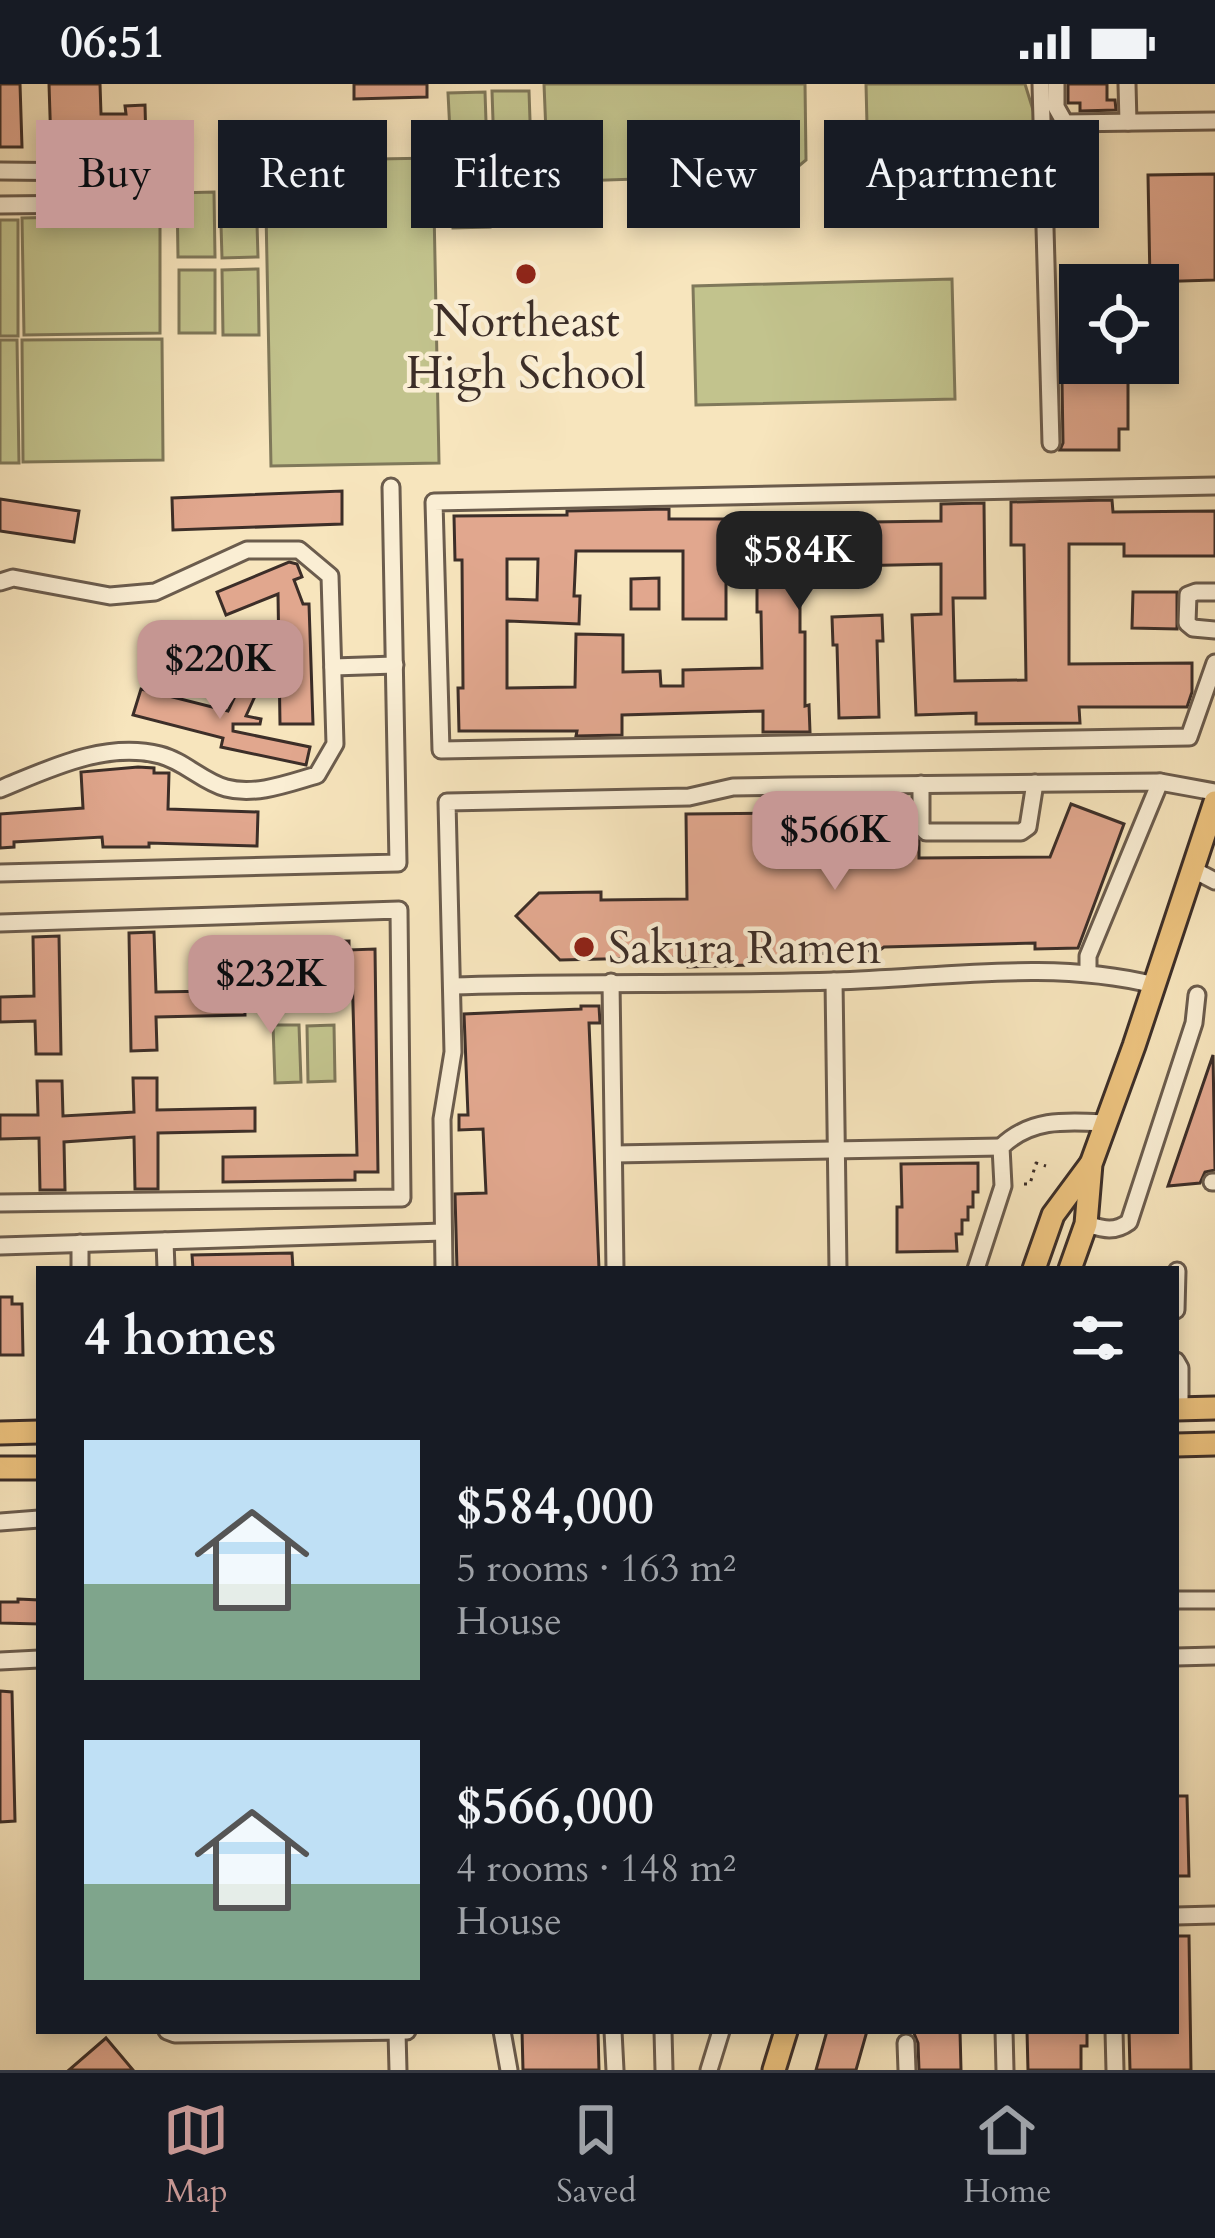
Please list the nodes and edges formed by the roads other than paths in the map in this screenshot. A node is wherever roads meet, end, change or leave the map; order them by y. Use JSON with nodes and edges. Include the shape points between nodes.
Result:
{"nodes":[{"id":1,"x":1041,"y":84,"type":"edge"},
{"id":2,"x":1056,"y":84,"type":"edge"},
{"id":3,"x":1127,"y":84,"type":"edge"},
{"id":4,"x":1215,"y":121,"type":"edge"},
{"id":5,"x":1128,"y":122,"type":"junction"},
{"id":6,"x":0,"y":171,"type":"edge"},
{"id":7,"x":0,"y":206,"type":"edge"},
{"id":8,"x":1051,"y":443,"type":"dead end"},
{"id":9,"x":1215,"y":486,"type":"edge"},
{"id":10,"x":392,"y":487,"type":"dead end"},
{"id":11,"x":0,"y":582,"type":"edge"},
{"id":12,"x":1215,"y":592,"type":"edge"},
{"id":13,"x":1215,"y":630,"type":"edge"},
{"id":14,"x":1215,"y":663,"type":"edge"},
{"id":15,"x":394,"y":665,"type":"junction"},
{"id":16,"x":333,"y":667,"type":"junction"},
{"id":17,"x":1160,"y":782,"type":"junction"},
{"id":18,"x":1035,"y":783,"type":"junction"},
{"id":19,"x":921,"y":784,"type":"junction"},
{"id":20,"x":0,"y":789,"type":"edge"},
{"id":21,"x":1215,"y":792,"type":"edge"},
{"id":22,"x":1215,"y":802,"type":"edge"},
{"id":23,"x":1192,"y":869,"type":"junction"},
{"id":24,"x":0,"y":873,"type":"edge"},
{"id":25,"x":1215,"y":880,"type":"edge"},
{"id":26,"x":0,"y":922,"type":"edge"},
{"id":27,"x":1088,"y":972,"type":"junction"},
{"id":28,"x":834,"y":981,"type":"junction"},
{"id":29,"x":611,"y":982,"type":"junction"},
{"id":30,"x":1154,"y":985,"type":"junction"},
{"id":31,"x":452,"y":986,"type":"junction"},
{"id":32,"x":1197,"y":995,"type":"dead end"},
{"id":33,"x":1105,"y":1124,"type":"junction"},
{"id":34,"x":1000,"y":1147,"type":"junction"},
{"id":35,"x":835,"y":1150,"type":"junction"},
{"id":36,"x":614,"y":1154,"type":"junction"},
{"id":37,"x":1091,"y":1165,"type":"junction"},
{"id":38,"x":0,"y":1203,"type":"edge"},
{"id":39,"x":1086,"y":1224,"type":"junction"},
{"id":40,"x":443,"y":1232,"type":"junction"},
{"id":41,"x":165,"y":1240,"type":"junction"},
{"id":42,"x":80,"y":1243,"type":"junction"},
{"id":43,"x":0,"y":1246,"type":"edge"},
{"id":44,"x":80,"y":1266,"type":"edge"},
{"id":45,"x":166,"y":1266,"type":"edge"},
{"id":46,"x":444,"y":1266,"type":"edge"},
{"id":47,"x":615,"y":1266,"type":"edge"},
{"id":48,"x":838,"y":1266,"type":"edge"},
{"id":49,"x":977,"y":1266,"type":"edge"},
{"id":50,"x":1035,"y":1266,"type":"edge"},
{"id":51,"x":1071,"y":1266,"type":"edge"},
{"id":52,"x":1179,"y":1408,"type":"edge"},
{"id":53,"x":1215,"y":1408,"type":"edge"},
{"id":54,"x":36,"y":1432,"type":"edge"},
{"id":55,"x":0,"y":1433,"type":"edge"},
{"id":56,"x":1215,"y":1444,"type":"edge"},
{"id":57,"x":1179,"y":1445,"type":"edge"},
{"id":58,"x":0,"y":1468,"type":"edge"},
{"id":59,"x":36,"y":1468,"type":"edge"},
{"id":60,"x":36,"y":1519,"type":"edge"},
{"id":61,"x":0,"y":1522,"type":"edge"},
{"id":62,"x":1179,"y":1600,"type":"edge"},
{"id":63,"x":1215,"y":1600,"type":"edge"},
{"id":64,"x":1215,"y":1656,"type":"edge"},
{"id":65,"x":1179,"y":1657,"type":"edge"},
{"id":66,"x":36,"y":1660,"type":"edge"},
{"id":67,"x":0,"y":1661,"type":"edge"},
{"id":68,"x":1215,"y":1915,"type":"edge"},
{"id":69,"x":1179,"y":1916,"type":"edge"},
{"id":70,"x":398,"y":2034,"type":"edge"},
{"id":71,"x":502,"y":2034,"type":"edge"},
{"id":72,"x":613,"y":2034,"type":"edge"},
{"id":73,"x":663,"y":2034,"type":"edge"},
{"id":74,"x":720,"y":2034,"type":"edge"},
{"id":75,"x":785,"y":2034,"type":"edge"},
{"id":76,"x":1004,"y":2034,"type":"edge"},
{"id":77,"x":1114,"y":2034,"type":"edge"},
{"id":78,"x":906,"y":2043,"type":"dead end"},
{"id":79,"x":398,"y":2070,"type":"edge"},
{"id":80,"x":508,"y":2070,"type":"edge"},
{"id":81,"x":615,"y":2070,"type":"edge"},
{"id":82,"x":664,"y":2070,"type":"edge"},
{"id":83,"x":709,"y":2070,"type":"edge"},
{"id":84,"x":774,"y":2070,"type":"edge"},
{"id":85,"x":907,"y":2070,"type":"edge"},
{"id":86,"x":1005,"y":2070,"type":"edge"},
{"id":87,"x":1115,"y":2070,"type":"edge"}],
"edges":[{"from":1,"to":8,"type":"street"},
{"from":2,"to":5,"type":"street","via":[[1065,124]]},
{"from":3,"to":5,"type":"street"},
{"from":4,"to":5,"type":"street"},
{"from":6,"to":7,"type":"street","via":[[94,172],[99,196],[92,203]]},
{"from":9,"to":14,"type":"street","via":[[434,502],[441,750],[1189,737]]},
{"from":10,"to":15,"type":"street"},
{"from":11,"to":16,"type":"street","via":[[110,596],[155,592],[247,550],[298,550],[330,576]]},
{"from":12,"to":13,"type":"street","via":[[1188,596],[1187,623]]},
{"from":15,"to":16,"type":"street"},
{"from":15,"to":24,"type":"street","via":[[398,863]]},
{"from":16,"to":20,"type":"street","via":[[335,744],[317,775],[271,788],[227,788],[161,755],[115,752]]},
{"from":17,"to":18,"type":"street"},
{"from":17,"to":21,"type":"street"},
{"from":17,"to":27,"type":"street"},
{"from":18,"to":19,"type":"street"},
{"from":18,"to":19,"type":"street","via":[[1022,832],[926,832]]},
{"from":19,"to":31,"type":"street","via":[[447,802]]},
{"from":22,"to":23,"type":"main road"},
{"from":23,"to":25,"type":"street"},
{"from":23,"to":30,"type":"main road"},
{"from":26,"to":38,"type":"street","via":[[399,910],[402,1198]]},
{"from":27,"to":28,"type":"street"},
{"from":27,"to":30,"type":"street"},
{"from":28,"to":29,"type":"street"},
{"from":28,"to":35,"type":"street"},
{"from":29,"to":31,"type":"street"},
{"from":29,"to":36,"type":"street"},
{"from":30,"to":33,"type":"main road"},
{"from":31,"to":40,"type":"street"},
{"from":32,"to":39,"type":"street","via":[[1129,1222],[1106,1230]]},
{"from":33,"to":34,"type":"street","via":[[1057,1120]]},
{"from":33,"to":37,"type":"main road"},
{"from":34,"to":35,"type":"street"},
{"from":34,"to":49,"type":"street","via":[[1003,1186]]},
{"from":35,"to":36,"type":"street"},
{"from":35,"to":48,"type":"street"},
{"from":36,"to":47,"type":"street"},
{"from":37,"to":39,"type":"main road"},
{"from":37,"to":50,"type":"main road","via":[[1053,1215]]},
{"from":39,"to":51,"type":"main road"},
{"from":40,"to":41,"type":"street"},
{"from":40,"to":46,"type":"street"},
{"from":41,"to":42,"type":"street"},
{"from":41,"to":45,"type":"street"},
{"from":42,"to":43,"type":"street"},
{"from":42,"to":44,"type":"street"},
{"from":52,"to":53,"type":"main road"},
{"from":54,"to":55,"type":"main road"},
{"from":56,"to":57,"type":"main road"},
{"from":58,"to":59,"type":"main road"},
{"from":60,"to":61,"type":"street"},
{"from":62,"to":63,"type":"street"},
{"from":64,"to":65,"type":"street"},
{"from":66,"to":67,"type":"street"},
{"from":68,"to":69,"type":"street"},
{"from":70,"to":79,"type":"street"},
{"from":71,"to":80,"type":"street"},
{"from":72,"to":81,"type":"street"},
{"from":73,"to":82,"type":"street"},
{"from":74,"to":83,"type":"street"},
{"from":75,"to":84,"type":"main road"},
{"from":76,"to":86,"type":"street"},
{"from":77,"to":87,"type":"street"},
{"from":78,"to":85,"type":"street"}]}
